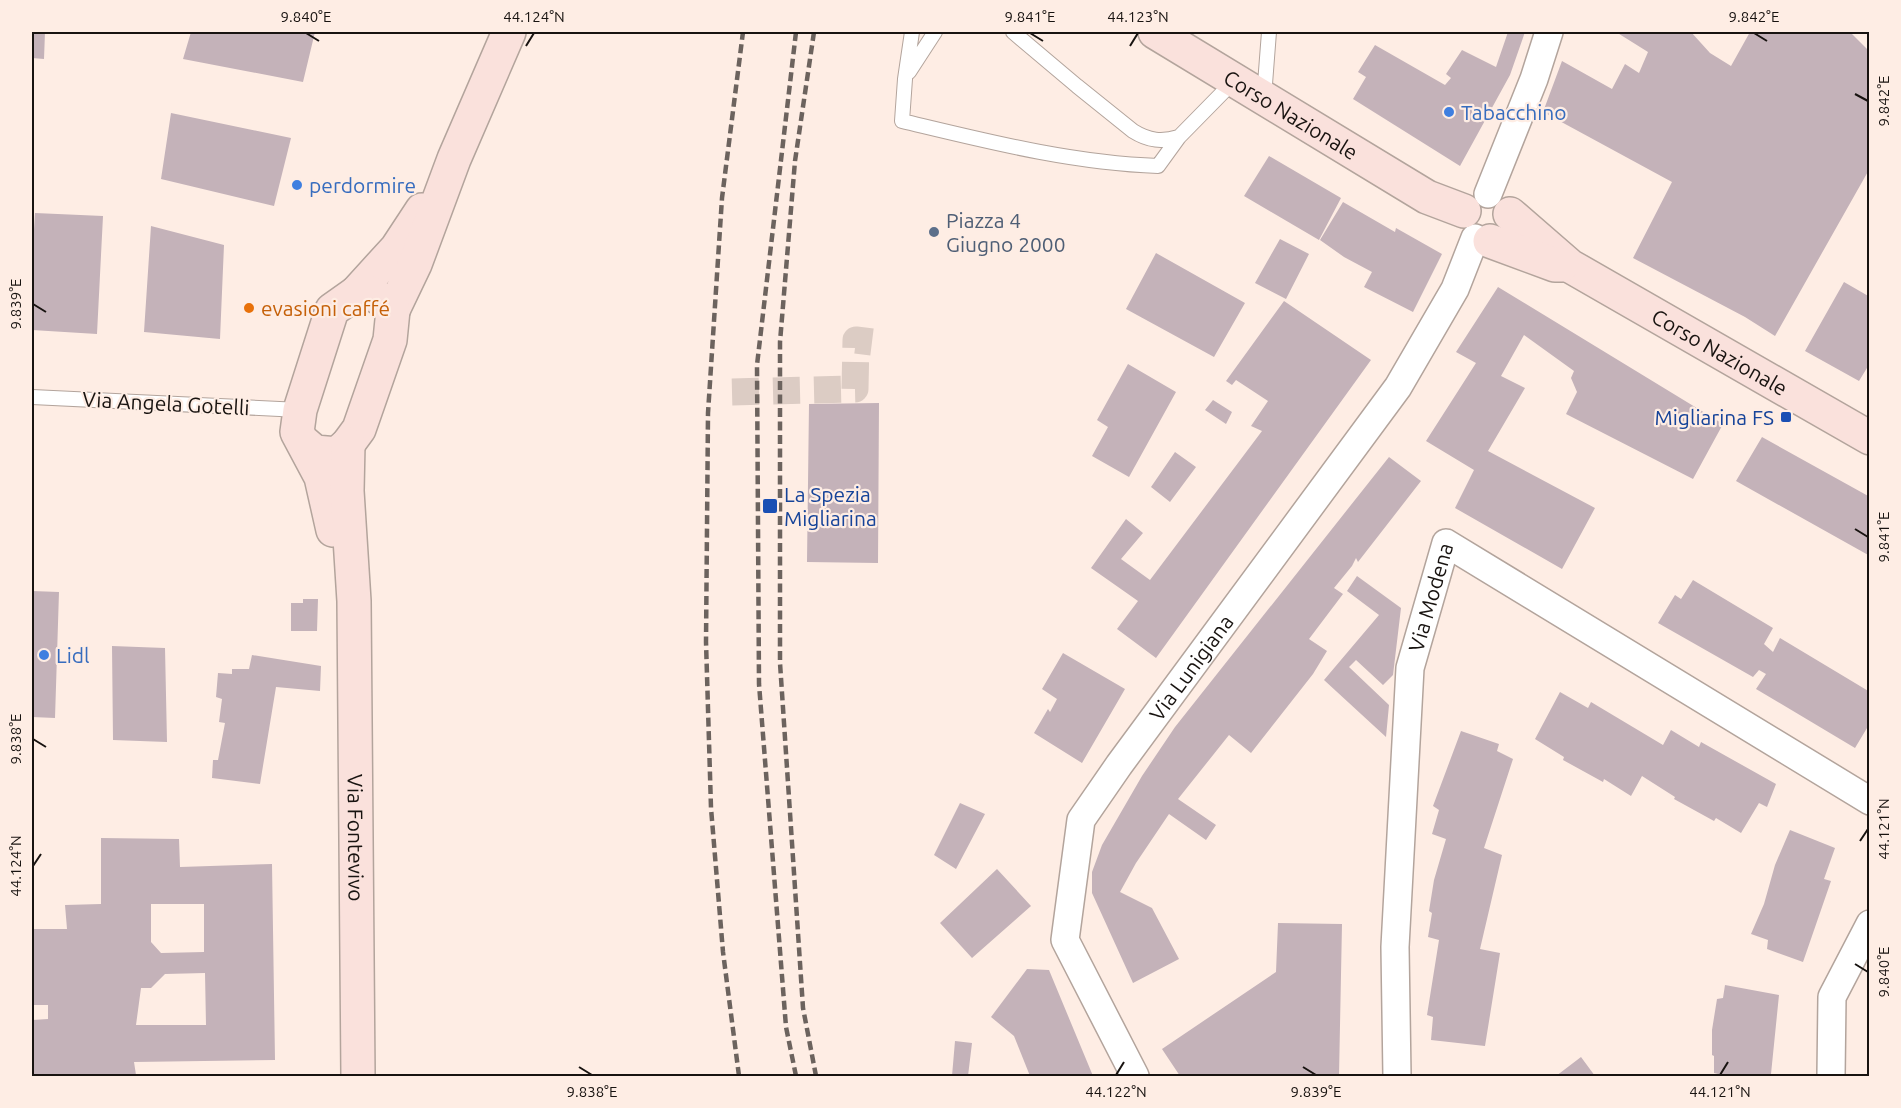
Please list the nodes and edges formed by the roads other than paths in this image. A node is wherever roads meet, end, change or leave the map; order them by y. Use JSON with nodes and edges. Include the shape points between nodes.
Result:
{"nodes":[{"id":1,"x":509,"y":32,"type":"edge"},
{"id":2,"x":912,"y":32,"type":"edge"},
{"id":3,"x":935,"y":32,"type":"edge"},
{"id":4,"x":1013,"y":32,"type":"edge"},
{"id":5,"x":1155,"y":32,"type":"edge"},
{"id":6,"x":1269,"y":32,"type":"edge"},
{"id":7,"x":1549,"y":32,"type":"edge"},
{"id":8,"x":905,"y":79,"type":"junction"},
{"id":9,"x":1235,"y":80,"type":"junction"},
{"id":10,"x":1264,"y":97,"type":"junction"},
{"id":11,"x":1179,"y":137,"type":"junction"},
{"id":12,"x":454,"y":159,"type":"junction"},
{"id":13,"x":1485,"y":220,"type":"junction"},
{"id":14,"x":356,"y":293,"type":"junction"},
{"id":15,"x":393,"y":310,"type":"junction"},
{"id":16,"x":32,"y":397,"type":"edge"},
{"id":17,"x":301,"y":426,"type":"junction"},
{"id":18,"x":1869,"y":438,"type":"edge"},
{"id":19,"x":348,"y":444,"type":"junction"},
{"id":20,"x":354,"y":601,"type":"junction"},
{"id":21,"x":1869,"y":801,"type":"edge"},
{"id":22,"x":1869,"y":924,"type":"edge"},
{"id":23,"x":358,"y":1077,"type":"edge"},
{"id":24,"x":1135,"y":1077,"type":"edge"},
{"id":25,"x":1397,"y":1077,"type":"edge"},
{"id":26,"x":1830,"y":1077,"type":"edge"}],
"edges":[{"from":1,"to":12,"type":"street","name":"Via Fontevivo"},
{"from":2,"to":8,"type":"lane"},
{"from":3,"to":8,"type":"lane"},
{"from":4,"to":11,"type":"lane","via":[[1143,137]]},
{"from":5,"to":9,"type":"street","name":"Corso Nazionale"},
{"from":6,"to":10,"type":"lane"},
{"from":7,"to":13,"type":"street"},
{"from":8,"to":11,"type":"lane","via":[[902,121],[1040,152],[1158,166]]},
{"from":9,"to":10,"type":"street","name":"Corso Nazionale"},
{"from":9,"to":11,"type":"lane"},
{"from":10,"to":13,"type":"street","name":"Corso Nazionale","via":[[1427,197]]},
{"from":12,"to":14,"type":"street","name":"Via Fontevivo","via":[[397,248]]},
{"from":12,"to":15,"type":"street","name":"Via Fontevivo","via":[[415,264]]},
{"from":13,"to":18,"type":"street","name":"Corso Nazionale"},
{"from":13,"to":24,"type":"street","name":"Via Lunigiana","via":[[1455,289],[1398,387],[1081,820],[1065,940]]},
{"from":14,"to":15,"type":"street","via":[[371,293]]},
{"from":14,"to":17,"type":"street","name":"Via Fontevivo","via":[[332,310]]},
{"from":15,"to":19,"type":"street","name":"Via Fontevivo","via":[[390,340],[359,429]]},
{"from":16,"to":17,"type":"lane","name":"Via Angela Gotelli"},
{"from":17,"to":19,"type":"street","via":[[315,452],[337,454]]},
{"from":17,"to":20,"type":"street","name":"Via Fontevivo","via":[[321,477],[338,554]]},
{"from":19,"to":20,"type":"street","name":"Via Fontevivo"},
{"from":20,"to":23,"type":"street","name":"Via Fontevivo"},
{"from":21,"to":25,"type":"street","name":"Via Modena","via":[[1446,543],[1410,668],[1395,947]]},
{"from":22,"to":26,"type":"street","via":[[1832,997]]}]}
